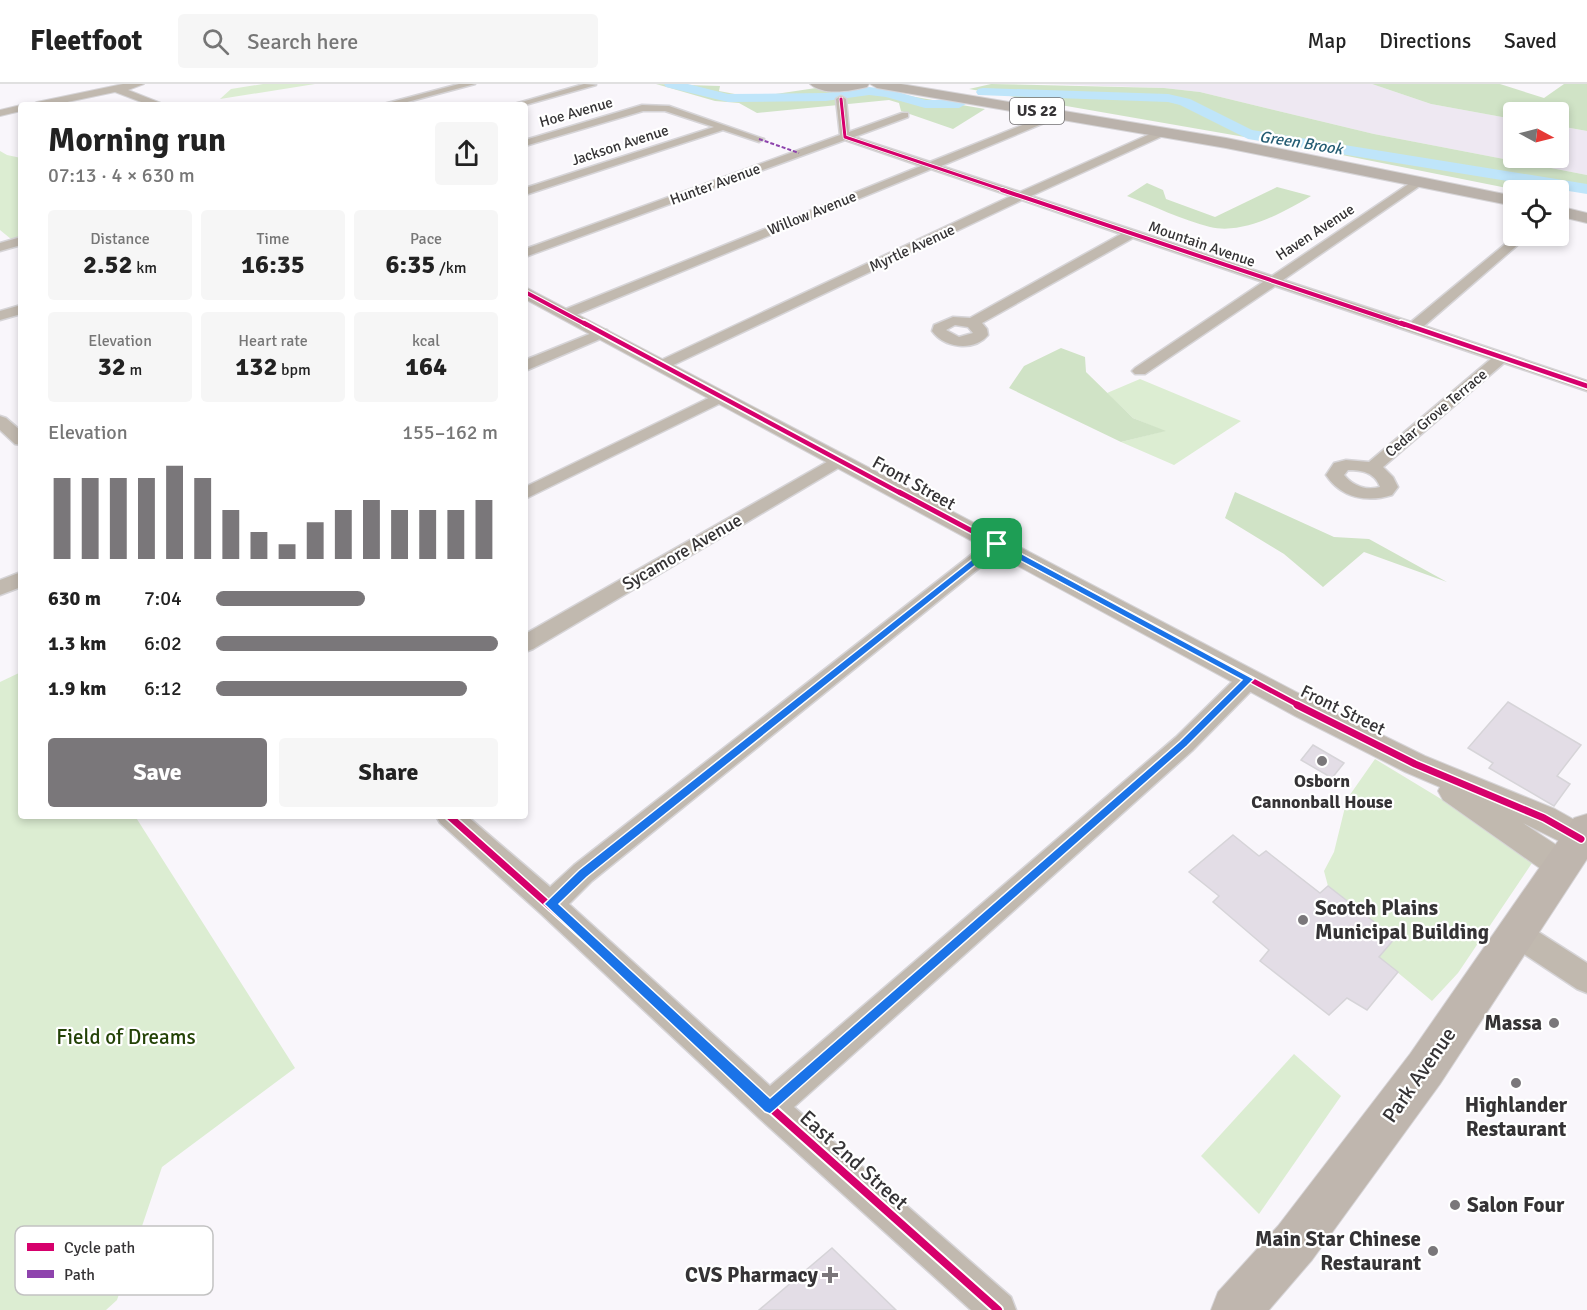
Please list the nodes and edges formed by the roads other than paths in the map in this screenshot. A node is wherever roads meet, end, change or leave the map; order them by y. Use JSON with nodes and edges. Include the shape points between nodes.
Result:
{"nodes":[{"id":1,"x":103,"y":84,"type":"edge"},
{"id":2,"x":139,"y":84,"type":"edge"},
{"id":3,"x":470,"y":84,"type":"edge"},
{"id":4,"x":817,"y":84,"type":"edge"},
{"id":5,"x":862,"y":84,"type":"edge"},
{"id":6,"x":877,"y":84,"type":"edge"},
{"id":7,"x":908,"y":84,"type":"edge"},
{"id":8,"x":591,"y":85,"type":"edge"},
{"id":9,"x":116,"y":89,"type":"junction"},
{"id":10,"x":961,"y":95,"type":"junction"},
{"id":11,"x":842,"y":99,"type":"dead end"},
{"id":12,"x":986,"y":100,"type":"junction"},
{"id":13,"x":52,"y":102,"type":"edge"},
{"id":14,"x":152,"y":102,"type":"edge"},
{"id":15,"x":397,"y":102,"type":"edge"},
{"id":16,"x":527,"y":102,"type":"edge"},
{"id":17,"x":18,"y":109,"type":"edge"},
{"id":18,"x":0,"y":113,"type":"edge"},
{"id":19,"x":1058,"y":114,"type":"junction"},
{"id":20,"x":905,"y":115,"type":"dead end"},
{"id":21,"x":724,"y":127,"type":"junction"},
{"id":22,"x":1163,"y":132,"type":"junction"},
{"id":23,"x":845,"y":137,"type":"junction"},
{"id":24,"x":759,"y":139,"type":"dead end"},
{"id":25,"x":528,"y":142,"type":"edge"},
{"id":26,"x":929,"y":165,"type":"junction"},
{"id":27,"x":1420,"y":181,"type":"junction"},
{"id":28,"x":528,"y":191,"type":"edge"},
{"id":29,"x":1503,"y":194,"type":"edge"},
{"id":30,"x":1021,"y":196,"type":"junction"},
{"id":31,"x":1503,"y":199,"type":"edge"},
{"id":32,"x":1569,"y":208,"type":"edge"},
{"id":33,"x":1587,"y":212,"type":"edge"},
{"id":34,"x":1569,"y":214,"type":"edge"},
{"id":35,"x":1587,"y":218,"type":"edge"},
{"id":36,"x":1132,"y":233,"type":"junction"},
{"id":37,"x":18,"y":242,"type":"edge"},
{"id":38,"x":1510,"y":246,"type":"edge"},
{"id":39,"x":0,"y":247,"type":"edge"},
{"id":40,"x":528,"y":252,"type":"edge"},
{"id":41,"x":1271,"y":280,"type":"junction"},
{"id":42,"x":528,"y":294,"type":"edge"},
{"id":43,"x":18,"y":310,"type":"edge"},
{"id":44,"x":566,"y":314,"type":"junction"},
{"id":45,"x":0,"y":316,"type":"edge"},
{"id":46,"x":972,"y":323,"type":"dead end"},
{"id":47,"x":1413,"y":328,"type":"junction"},
{"id":48,"x":602,"y":333,"type":"junction"},
{"id":49,"x":1502,"y":358,"type":"junction"},
{"id":50,"x":528,"y":365,"type":"edge"},
{"id":51,"x":662,"y":365,"type":"junction"},
{"id":52,"x":1140,"y":371,"type":"dead end"},
{"id":53,"x":1587,"y":387,"type":"edge"},
{"id":54,"x":721,"y":397,"type":"junction"},
{"id":55,"x":0,"y":422,"type":"edge"},
{"id":56,"x":14,"y":436,"type":"edge"},
{"id":57,"x":839,"y":460,"type":"junction"},
{"id":58,"x":1371,"y":469,"type":"dead end"},
{"id":59,"x":528,"y":493,"type":"edge"},
{"id":60,"x":997,"y":544,"type":"junction"},
{"id":61,"x":18,"y":580,"type":"edge"},
{"id":62,"x":0,"y":588,"type":"edge"},
{"id":63,"x":528,"y":642,"type":"edge"},
{"id":64,"x":1249,"y":679,"type":"junction"},
{"id":65,"x":452,"y":819,"type":"edge"},
{"id":66,"x":1577,"y":845,"type":"edge"},
{"id":67,"x":550,"y":904,"type":"junction"},
{"id":68,"x":1516,"y":933,"type":"junction"},
{"id":69,"x":1587,"y":979,"type":"edge"},
{"id":70,"x":770,"y":1107,"type":"junction"},
{"id":71,"x":998,"y":1310,"type":"edge"},
{"id":72,"x":1236,"y":1310,"type":"edge"}],
"edges":[{"from":1,"to":9,"type":"street"},
{"from":2,"to":9,"type":"street"},
{"from":3,"to":15,"type":"street"},
{"from":4,"to":5,"type":"highway","via":[[842,88]]},
{"from":6,"to":10,"type":"highway","number":"US 22"},
{"from":7,"to":10,"type":"highway","number":"US 22"},
{"from":8,"to":16,"type":"street"},
{"from":9,"to":13,"type":"street"},
{"from":9,"to":14,"type":"street"},
{"from":10,"to":12,"type":"highway","number":"US 22"},
{"from":11,"to":23,"type":"street"},
{"from":12,"to":19,"type":"highway","number":"US 22"},
{"from":12,"to":29,"type":"highway","number":"US 22","via":[[1191,132]]},
{"from":17,"to":18,"type":"street"},
{"from":19,"to":22,"type":"highway","number":"US 22"},
{"from":19,"to":26,"type":"street","name":"Willow Avenue"},
{"from":20,"to":23,"type":"street","name":"Hunter Avenue"},
{"from":21,"to":24,"type":"street","name":"Hoe Avenue"},
{"from":21,"to":25,"type":"street","name":"Hoe Avenue","via":[[661,107],[642,108]]},
{"from":21,"to":28,"type":"street","name":"Jackson Avenue"},
{"from":22,"to":27,"type":"highway","number":"US 22"},
{"from":22,"to":30,"type":"street","name":"Myrtle Avenue"},
{"from":23,"to":26,"type":"street","name":"Mountain Avenue"},
{"from":23,"to":40,"type":"street","name":"Hunter Avenue"},
{"from":26,"to":30,"type":"street","name":"Mountain Avenue"},
{"from":26,"to":44,"type":"street","name":"Willow Avenue"},
{"from":27,"to":31,"type":"highway","number":"US 22"},
{"from":27,"to":41,"type":"street","name":"Haven Avenue"},
{"from":30,"to":36,"type":"street","name":"Mountain Avenue"},
{"from":30,"to":51,"type":"street","name":"Myrtle Avenue"},
{"from":32,"to":33,"type":"highway"},
{"from":34,"to":35,"type":"highway"},
{"from":36,"to":41,"type":"street","name":"Mountain Avenue"},
{"from":36,"to":46,"type":"street"},
{"from":37,"to":39,"type":"street"},
{"from":38,"to":47,"type":"street"},
{"from":41,"to":47,"type":"street","name":"Mountain Avenue"},
{"from":41,"to":52,"type":"street","name":"Haven Avenue"},
{"from":42,"to":44,"type":"street","name":"Front Street"},
{"from":43,"to":45,"type":"street"},
{"from":44,"to":48,"type":"street","name":"Front Street"},
{"from":47,"to":49,"type":"street","name":"Mountain Avenue"},
{"from":48,"to":50,"type":"street"},
{"from":48,"to":51,"type":"street","name":"Front Street"},
{"from":49,"to":53,"type":"street","name":"Mountain Avenue"},
{"from":49,"to":58,"type":"street","name":"Cedar Grove Terrace"},
{"from":51,"to":54,"type":"street","name":"Front Street"},
{"from":54,"to":57,"type":"street","name":"Front Street"},
{"from":54,"to":59,"type":"street"},
{"from":55,"to":56,"type":"street"},
{"from":57,"to":60,"type":"street","name":"Front Street"},
{"from":57,"to":63,"type":"street","name":"Sycamore Avenue"},
{"from":60,"to":64,"type":"street","name":"Front Street"},
{"from":60,"to":67,"type":"street","via":[[583,873]]},
{"from":61,"to":62,"type":"street"},
{"from":64,"to":66,"type":"street","name":"Front Street","via":[[1415,764],[1497,824]]},
{"from":64,"to":70,"type":"street","via":[[1184,744]]},
{"from":65,"to":67,"type":"street","name":"East 2nd Street"},
{"from":66,"to":68,"type":"main road","name":"Park Avenue"},
{"from":67,"to":70,"type":"street","name":"East 2nd Street"},
{"from":68,"to":69,"type":"street"},
{"from":68,"to":72,"type":"main road","name":"Park Avenue","via":[[1401,1103],[1295,1243]]},
{"from":70,"to":71,"type":"street","name":"East 2nd Street"}]}
